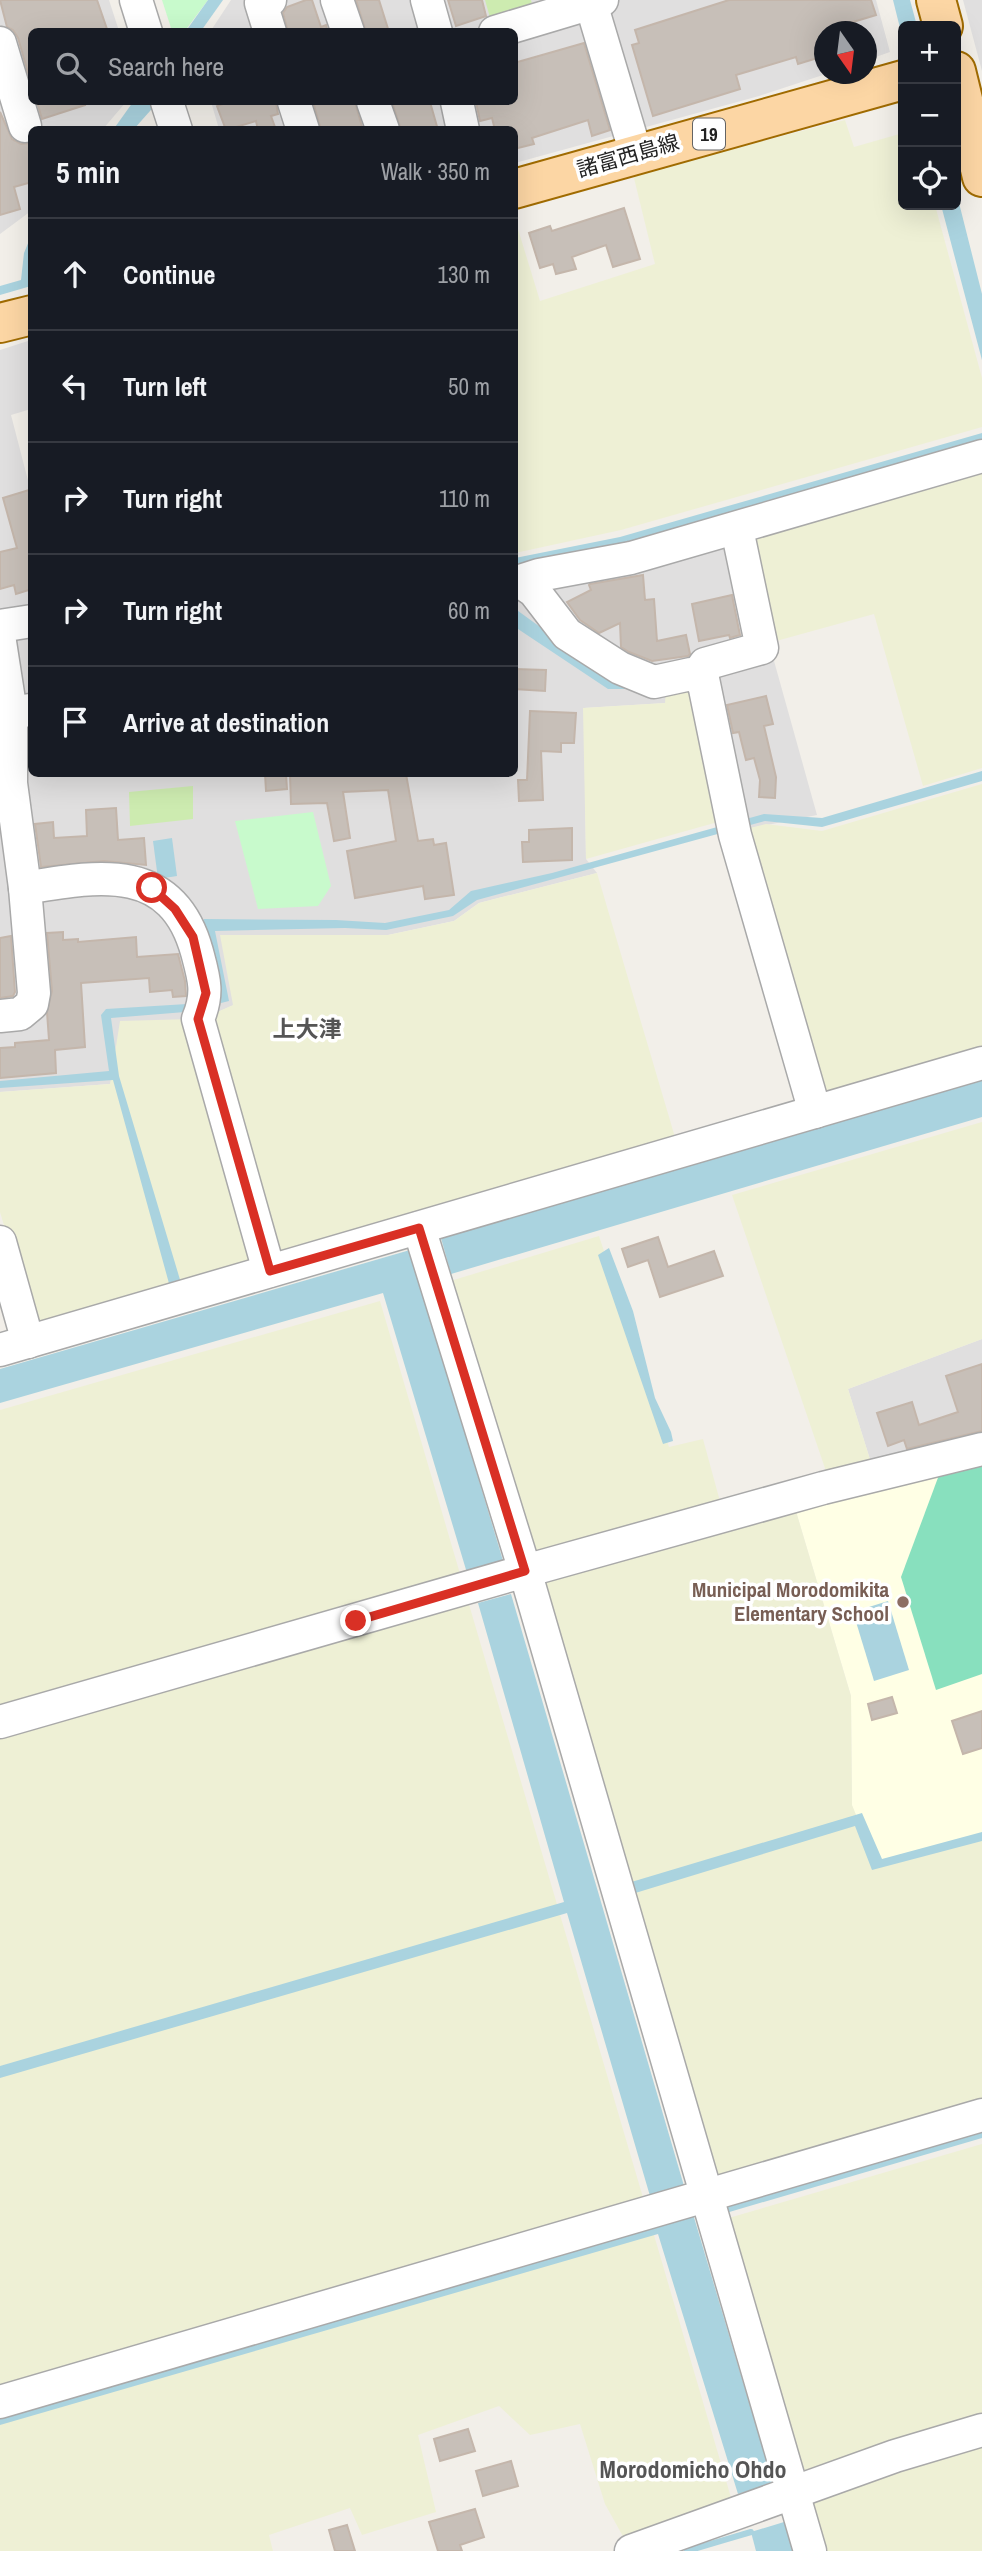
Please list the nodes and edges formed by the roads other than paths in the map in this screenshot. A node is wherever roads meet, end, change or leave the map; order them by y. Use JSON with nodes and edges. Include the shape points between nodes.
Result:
{"nodes":[{"id":1,"x":136,"y":0,"type":"edge"},
{"id":2,"x":270,"y":0,"type":"edge"},
{"id":3,"x":337,"y":0,"type":"edge"},
{"id":4,"x":427,"y":0,"type":"edge"},
{"id":5,"x":936,"y":0,"type":"edge"},
{"id":6,"x":594,"y":1,"type":"edge"},
{"id":7,"x":942,"y":21,"type":"edge"},
{"id":8,"x":145,"y":28,"type":"edge"},
{"id":9,"x":269,"y":28,"type":"edge"},
{"id":10,"x":347,"y":28,"type":"edge"},
{"id":11,"x":435,"y":28,"type":"edge"},
{"id":12,"x":508,"y":28,"type":"edge"},
{"id":13,"x":0,"y":43,"type":"edge"},
{"id":14,"x":898,"y":81,"type":"edge"},
{"id":15,"x":959,"y":84,"type":"edge"},
{"id":16,"x":168,"y":105,"type":"edge"},
{"id":17,"x":295,"y":105,"type":"edge"},
{"id":18,"x":374,"y":105,"type":"edge"},
{"id":19,"x":458,"y":105,"type":"edge"},
{"id":20,"x":25,"y":126,"type":"dead end"},
{"id":21,"x":175,"y":126,"type":"edge"},
{"id":22,"x":302,"y":126,"type":"edge"},
{"id":23,"x":382,"y":126,"type":"edge"},
{"id":24,"x":462,"y":126,"type":"edge"},
{"id":25,"x":636,"y":154,"type":"junction"},
{"id":26,"x":982,"y":177,"type":"edge"},
{"id":27,"x":518,"y":188,"type":"edge"},
{"id":28,"x":28,"y":315,"type":"edge"},
{"id":29,"x":0,"y":323,"type":"edge"},
{"id":30,"x":982,"y":456,"type":"edge"},
{"id":31,"x":737,"y":529,"type":"junction"},
{"id":32,"x":518,"y":583,"type":"edge"},
{"id":33,"x":28,"y":623,"type":"edge"},
{"id":34,"x":1,"y":640,"type":"edge"},
{"id":35,"x":696,"y":677,"type":"junction"},
{"id":36,"x":21,"y":711,"type":"edge"},
{"id":37,"x":25,"y":888,"type":"junction"},
{"id":38,"x":0,"y":1016,"type":"edge"},
{"id":39,"x":982,"y":1063,"type":"edge"},
{"id":40,"x":815,"y":1112,"type":"junction"},
{"id":41,"x":419,"y":1228,"type":"junction"},
{"id":42,"x":0,"y":1242,"type":"edge"},
{"id":43,"x":270,"y":1271,"type":"junction"},
{"id":44,"x":14,"y":1346,"type":"edge"},
{"id":45,"x":982,"y":1449,"type":"edge"},
{"id":46,"x":525,"y":1571,"type":"junction"},
{"id":47,"x":0,"y":1722,"type":"edge"},
{"id":48,"x":982,"y":2115,"type":"edge"},
{"id":49,"x":706,"y":2196,"type":"junction"},
{"id":50,"x":0,"y":2402,"type":"edge"},
{"id":51,"x":982,"y":2430,"type":"edge"},
{"id":52,"x":793,"y":2494,"type":"junction"},
{"id":53,"x":631,"y":2551,"type":"edge"},
{"id":54,"x":810,"y":2551,"type":"edge"}],
"edges":[{"from":1,"to":8,"type":"street"},
{"from":2,"to":9,"type":"street","via":[[261,3]]},
{"from":3,"to":10,"type":"street"},
{"from":4,"to":11,"type":"street"},
{"from":5,"to":7,"type":"main road"},
{"from":6,"to":12,"type":"street"},
{"from":6,"to":25,"type":"street"},
{"from":13,"to":20,"type":"street"},
{"from":14,"to":25,"type":"main road","name":"諸富西島線","number":"19"},
{"from":15,"to":26,"type":"main road"},
{"from":16,"to":21,"type":"street"},
{"from":17,"to":22,"type":"street"},
{"from":18,"to":23,"type":"street"},
{"from":19,"to":24,"type":"street"},
{"from":25,"to":27,"type":"main road","name":"諸富西島線","number":"19"},
{"from":28,"to":29,"type":"main road"},
{"from":30,"to":31,"type":"street"},
{"from":31,"to":32,"type":"street"},
{"from":31,"to":35,"type":"street","via":[[762,648],[705,664]]},
{"from":32,"to":35,"type":"street","via":[[534,591],[568,634],[620,668],[654,682],[691,674]]},
{"from":33,"to":34,"type":"street"},
{"from":34,"to":36,"type":"street"},
{"from":35,"to":40,"type":"street","via":[[703,679],[732,826]]},
{"from":36,"to":37,"type":"street","via":[[11,783]]},
{"from":37,"to":38,"type":"street","via":[[32,1004],[20,1014]]},
{"from":37,"to":43,"type":"street","via":[[86,878],[124,879],[152,888],[175,909],[193,937],[204,1002],[198,1019]]},
{"from":39,"to":40,"type":"street"},
{"from":40,"to":41,"type":"street"},
{"from":41,"to":43,"type":"street"},
{"from":41,"to":46,"type":"street"},
{"from":42,"to":44,"type":"street"},
{"from":43,"to":44,"type":"street"},
{"from":45,"to":46,"type":"street"},
{"from":46,"to":47,"type":"street"},
{"from":46,"to":49,"type":"street"},
{"from":48,"to":49,"type":"street"},
{"from":49,"to":50,"type":"street"},
{"from":49,"to":52,"type":"street"},
{"from":51,"to":52,"type":"street"},
{"from":52,"to":53,"type":"street"},
{"from":52,"to":54,"type":"street"}]}
